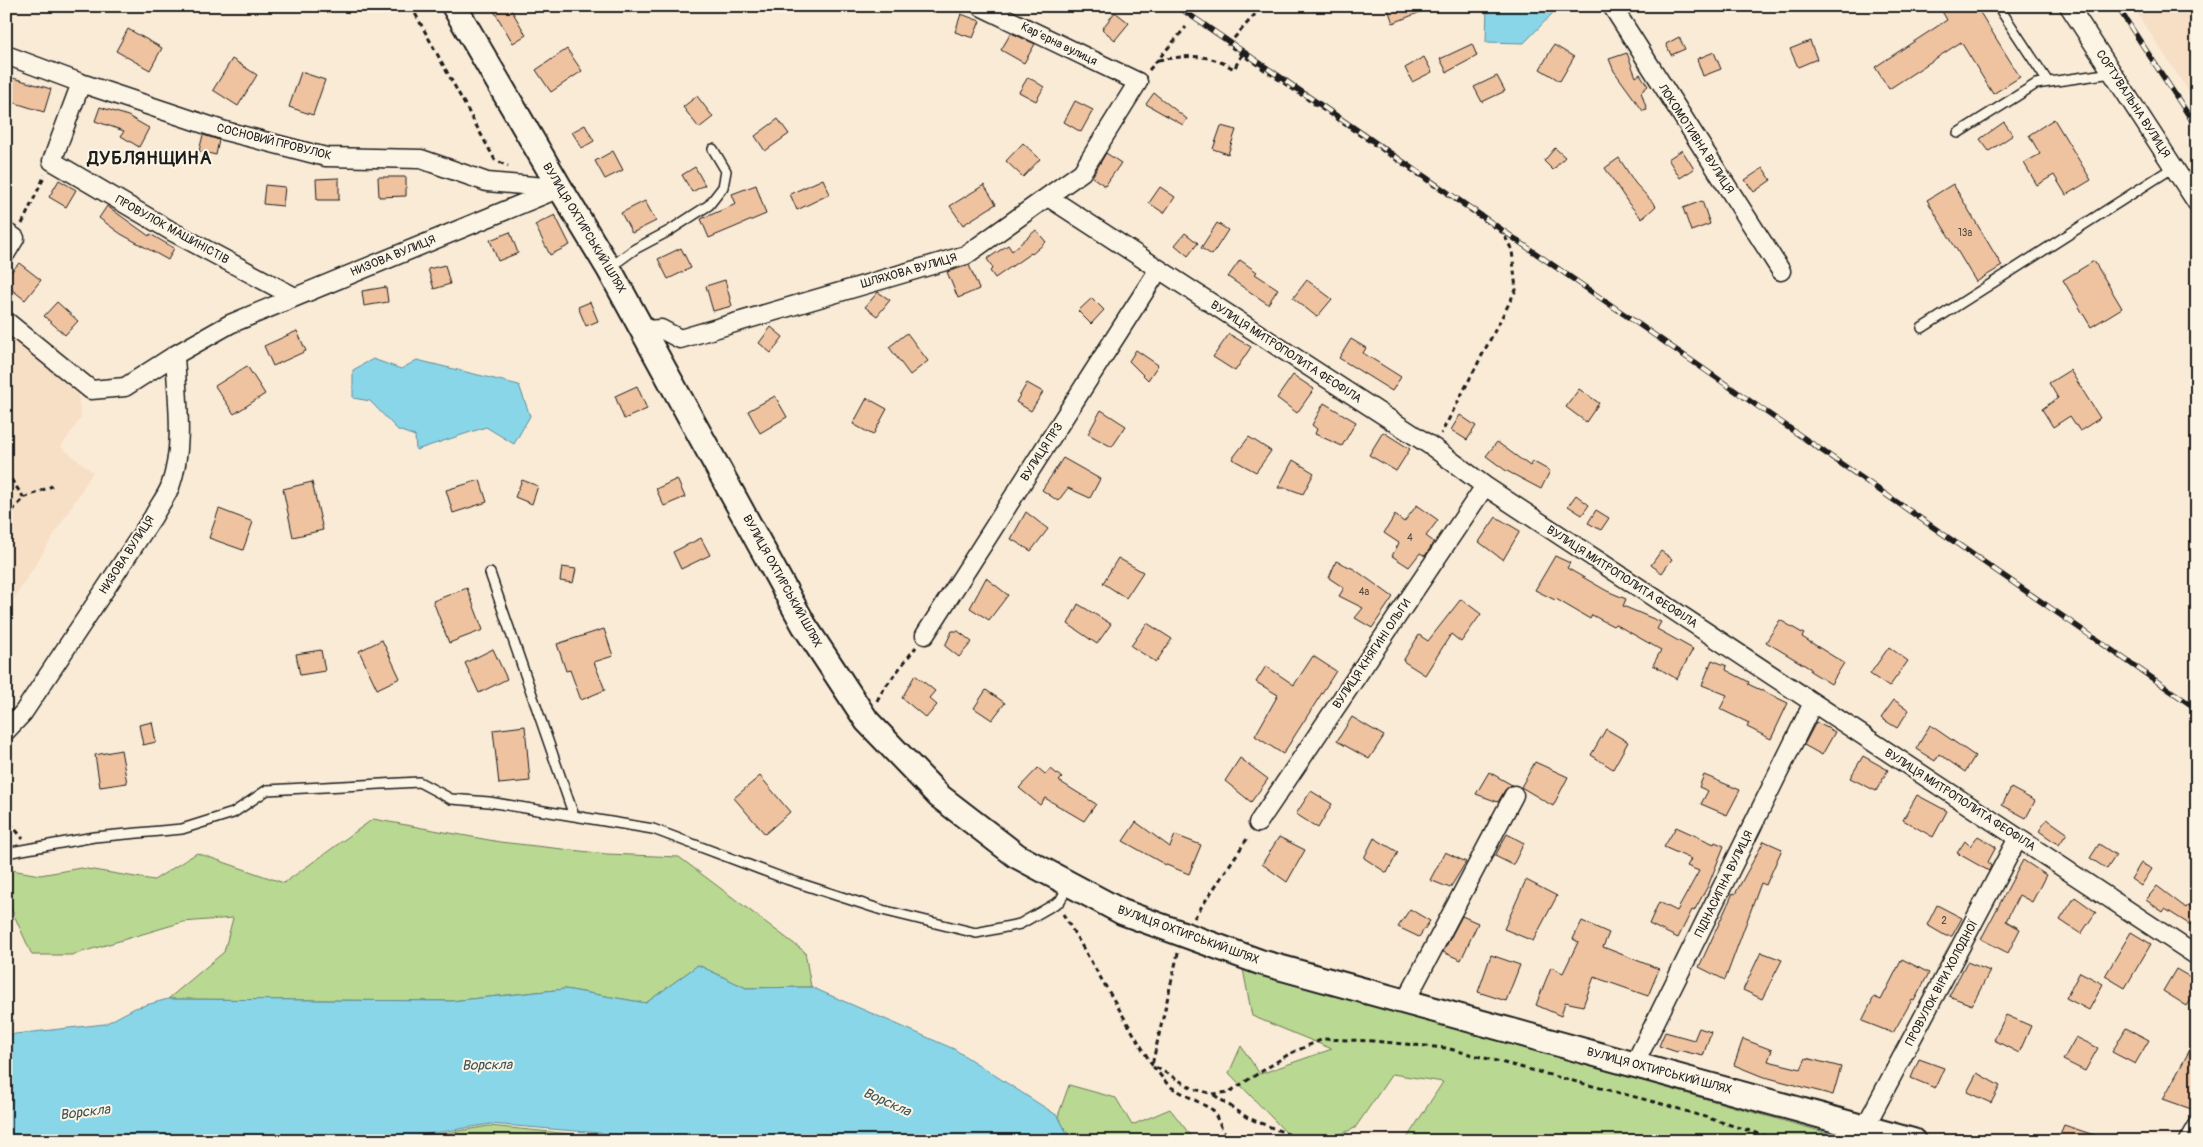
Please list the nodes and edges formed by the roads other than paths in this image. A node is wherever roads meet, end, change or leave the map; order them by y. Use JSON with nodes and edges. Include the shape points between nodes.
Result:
{"nodes":[{"id":1,"x":454,"y":6,"type":"edge"},
{"id":2,"x":980,"y":6,"type":"edge"},
{"id":3,"x":1612,"y":6,"type":"edge"},
{"id":4,"x":1998,"y":6,"type":"edge"},
{"id":5,"x":2069,"y":6,"type":"edge"},
{"id":6,"x":6,"y":55,"type":"edge"},
{"id":7,"x":2112,"y":73,"type":"junction"},
{"id":8,"x":1138,"y":82,"type":"joint"},
{"id":9,"x":2048,"y":82,"type":"junction"},
{"id":10,"x":81,"y":84,"type":"junction"},
{"id":11,"x":1958,"y":133,"type":"dead end"},
{"id":12,"x":713,"y":149,"type":"dead end"},
{"id":13,"x":2174,"y":167,"type":"junction"},
{"id":14,"x":560,"y":188,"type":"junction"},
{"id":15,"x":1048,"y":197,"type":"junction"},
{"id":16,"x":2197,"y":203,"type":"edge"},
{"id":17,"x":11,"y":235,"type":"edge"},
{"id":18,"x":6,"y":253,"type":"edge"},
{"id":19,"x":609,"y":268,"type":"junction"},
{"id":20,"x":1159,"y":269,"type":"junction"},
{"id":21,"x":1781,"y":271,"type":"dead end"},
{"id":22,"x":293,"y":296,"type":"junction"},
{"id":23,"x":6,"y":321,"type":"edge"},
{"id":24,"x":1922,"y":328,"type":"dead end"},
{"id":25,"x":644,"y":330,"type":"junction"},
{"id":26,"x":174,"y":355,"type":"junction"},
{"id":27,"x":1485,"y":486,"type":"junction"},
{"id":28,"x":490,"y":573,"type":"dead end"},
{"id":29,"x":925,"y":635,"type":"road end"},
{"id":30,"x":1813,"y":703,"type":"junction"},
{"id":31,"x":6,"y":731,"type":"edge"},
{"id":32,"x":1514,"y":795,"type":"dead end"},
{"id":33,"x":574,"y":816,"type":"junction"},
{"id":34,"x":1258,"y":823,"type":"road end"},
{"id":35,"x":2018,"y":838,"type":"junction"},
{"id":36,"x":6,"y":855,"type":"edge"},
{"id":37,"x":1065,"y":892,"type":"junction"},
{"id":38,"x":2197,"y":956,"type":"edge"},
{"id":39,"x":1405,"y":1002,"type":"junction"},
{"id":40,"x":1634,"y":1065,"type":"junction"},
{"id":41,"x":1865,"y":1127,"type":"junction"},
{"id":42,"x":2197,"y":1127,"type":"edge"},
{"id":43,"x":1913,"y":1141,"type":"edge"},
{"id":44,"x":2189,"y":1141,"type":"edge"}],
"edges":[{"from":1,"to":14,"type":"main road","name":"ВУЛИЦЯ ОХТИРСЬКИЙ ШЛЯХ"},
{"from":2,"to":8,"type":"street","name":"Карʼєрна вулиця"},
{"from":3,"to":21,"type":"street","name":"ЛОКОМОТИВНА ВУЛИЦЯ"},
{"from":4,"to":9,"type":"lane"},
{"from":5,"to":7,"type":"street","name":"СОРТУВАЛЬНА ВУЛИЦЯ"},
{"from":6,"to":10,"type":"street","name":"СОСНОВИЙ ПРОВУЛОК"},
{"from":7,"to":9,"type":"lane"},
{"from":7,"to":13,"type":"street","name":"СОРТУВАЛЬНА ВУЛИЦЯ"},
{"from":8,"to":15,"type":"street","name":"ШЛЯХОВА ВУЛИЦЯ","via":[[1082,172]]},
{"from":9,"to":11,"type":"lane","via":[[2036,84]]},
{"from":10,"to":14,"type":"street","name":"СОСНОВИЙ ПРОВУЛОК","via":[[225,132],[326,158],[421,159],[487,182]]},
{"from":10,"to":22,"type":"street","name":"ПРОВУЛОК МАШИНІСТІВ","via":[[52,161],[172,232]]},
{"from":12,"to":19,"type":"lane","via":[[726,171],[723,187],[709,205]]},
{"from":13,"to":16,"type":"street","name":"СОРТУВАЛЬНА ВУЛИЦЯ"},
{"from":13,"to":24,"type":"lane"},
{"from":14,"to":19,"type":"main road","name":"ВУЛИЦЯ ОХТИРСЬКИЙ ШЛЯХ"},
{"from":14,"to":22,"type":"street","name":"НИЗОВА ВУЛИЦЯ"},
{"from":15,"to":20,"type":"street","name":"ВУЛИЦЯ МИТРОПОЛИТА ФЕОФІЛА"},
{"from":15,"to":25,"type":"street","name":"ШЛЯХОВА ВУЛИЦЯ","via":[[966,255],[680,339],[661,329]]},
{"from":17,"to":18,"type":"street"},
{"from":19,"to":25,"type":"main road","name":"ВУЛИЦЯ ОХТИРСЬКИЙ ШЛЯХ"},
{"from":20,"to":27,"type":"street","name":"ВУЛИЦЯ МИТРОПОЛИТА ФЕОФІЛА","via":[[1434,448]]},
{"from":20,"to":29,"type":"street","name":"ВУЛИЦЯ ПРЗ"},
{"from":22,"to":26,"type":"street","name":"НИЗОВА ВУЛИЦЯ","via":[[230,324]]},
{"from":23,"to":26,"type":"street","name":"НИЗОВА ВУЛИЦЯ","via":[[91,390],[125,387]]},
{"from":25,"to":37,"type":"main road","name":"ВУЛИЦЯ ОХТИРСЬКИЙ ШЛЯХ","via":[[804,625],[867,721],[939,796]]},
{"from":26,"to":31,"type":"street","name":"НИЗОВА ВУЛИЦЯ","via":[[178,454],[170,488],[24,713]]},
{"from":27,"to":30,"type":"street","name":"ВУЛИЦЯ МИТРОПОЛИТА ФЕОФІЛА"},
{"from":27,"to":34,"type":"street","name":"ВУЛИЦЯ КНЯГИНІ ОЛЬГИ"},
{"from":28,"to":33,"type":"lane"},
{"from":30,"to":35,"type":"street","name":"ВУЛИЦЯ МИТРОПОЛИТА ФЕОФІЛА"},
{"from":30,"to":40,"type":"street","name":"ПІДНАСИПНА ВУЛИЦЯ"},
{"from":32,"to":39,"type":"street"},
{"from":33,"to":36,"type":"lane","via":[[451,798],[419,782],[267,790],[233,814],[182,829],[94,837]]},
{"from":33,"to":37,"type":"lane","via":[[653,829],[882,910],[976,933],[1020,924]]},
{"from":35,"to":38,"type":"street","name":"ВУЛИЦЯ МИТРОПОЛИТА ФЕОФІЛА"},
{"from":35,"to":41,"type":"street","name":"ПРОВУЛОК ВІРИ ХОЛОДНОЇ"},
{"from":37,"to":39,"type":"main road","name":"ВУЛИЦЯ ОХТИРСЬКИЙ ШЛЯХ","via":[[1260,962]]},
{"from":39,"to":40,"type":"main road","name":"ВУЛИЦЯ ОХТИРСЬКИЙ ШЛЯХ"},
{"from":40,"to":41,"type":"main road","name":"ВУЛИЦЯ ОХТИРСЬКИЙ ШЛЯХ"},
{"from":41,"to":43,"type":"main road","name":"ВУЛИЦЯ ОХТИРСЬКИЙ ШЛЯХ"},
{"from":42,"to":44,"type":"street"}]}
